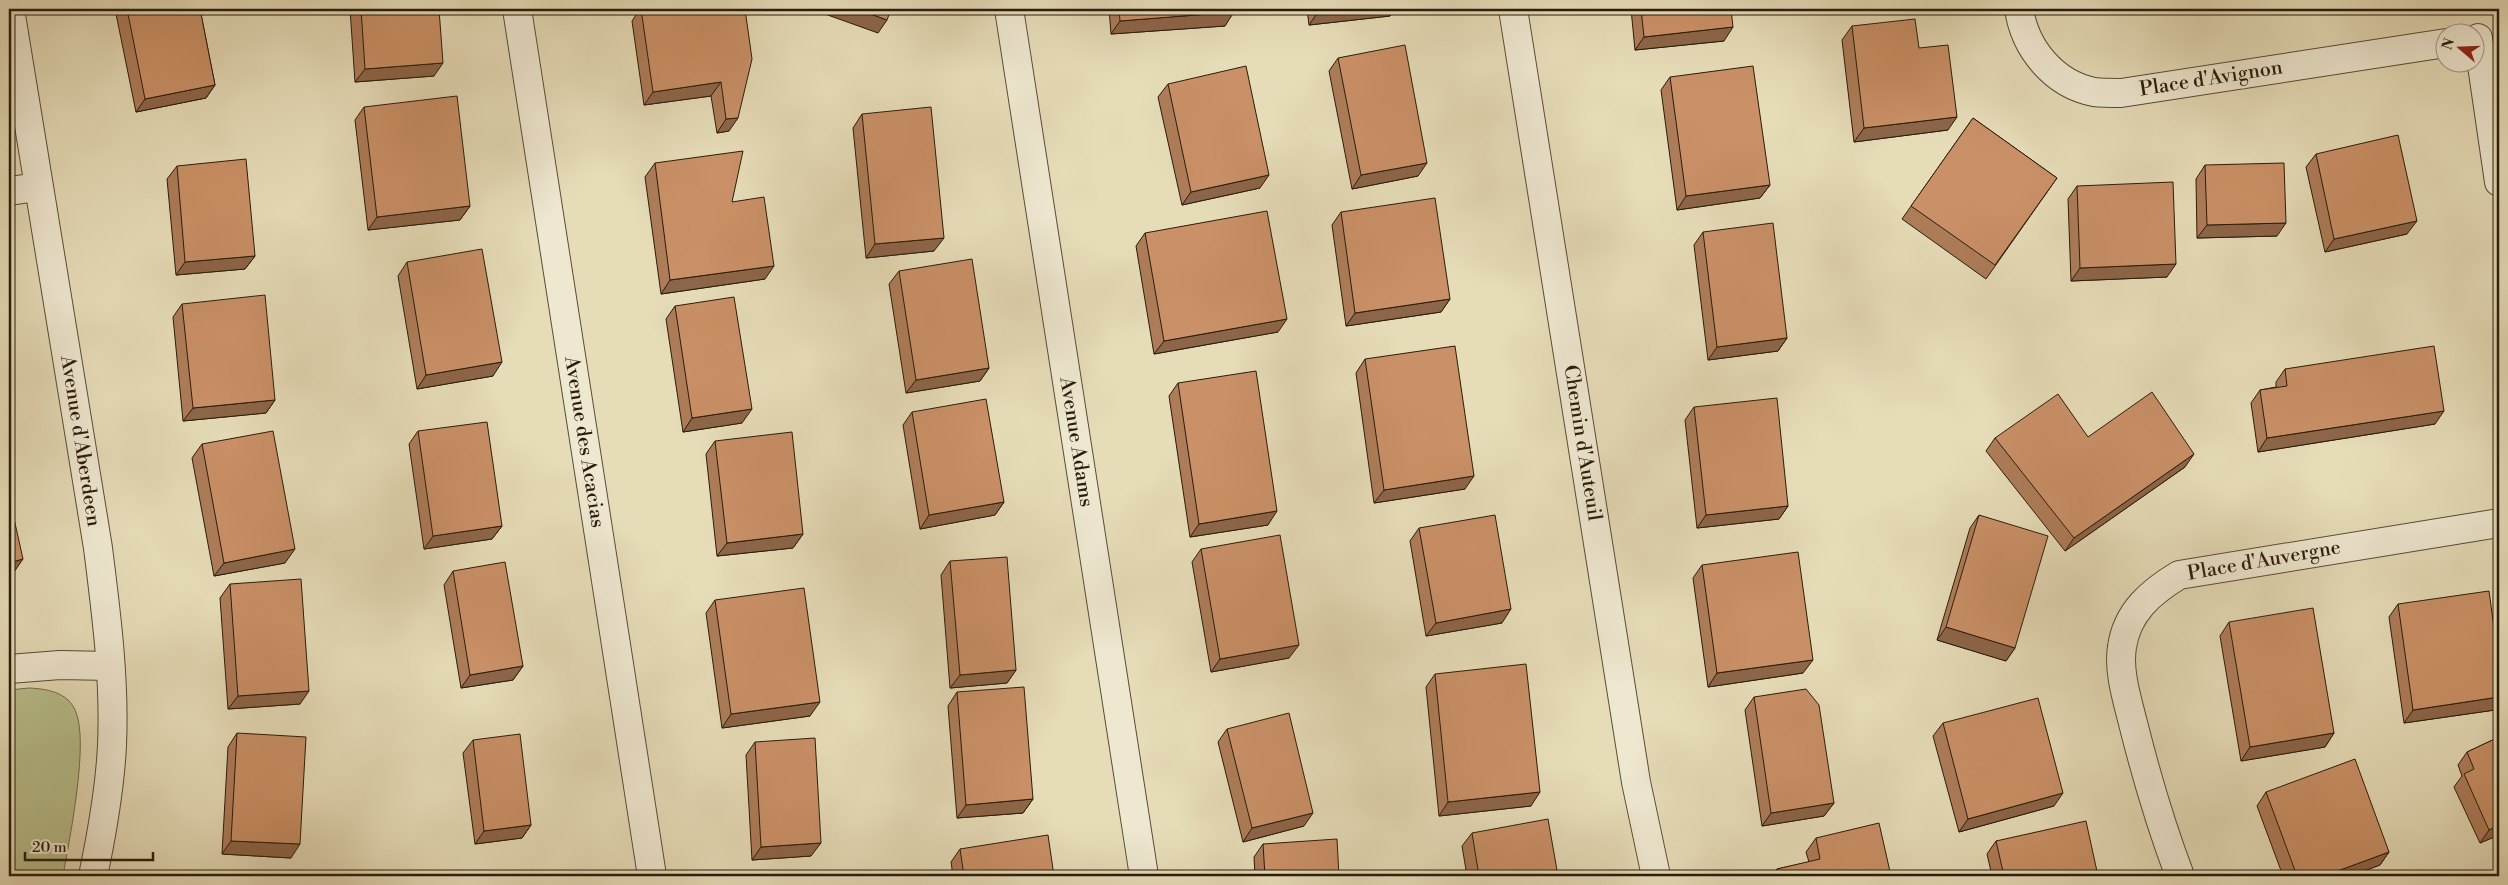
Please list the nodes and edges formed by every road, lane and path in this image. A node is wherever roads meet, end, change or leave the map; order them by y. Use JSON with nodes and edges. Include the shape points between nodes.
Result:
{"nodes":[{"id":1,"x":10,"y":9,"type":"edge"},
{"id":2,"x":517,"y":9,"type":"edge"},
{"id":3,"x":1009,"y":9,"type":"edge"},
{"id":4,"x":1513,"y":9,"type":"edge"},
{"id":5,"x":2019,"y":9,"type":"edge"},
{"id":6,"x":2436,"y":45,"type":"edge"},
{"id":7,"x":2486,"y":56,"type":"edge"},
{"id":8,"x":2499,"y":182,"type":"edge"},
{"id":9,"x":38,"y":187,"type":"junction"},
{"id":10,"x":9,"y":191,"type":"edge"},
{"id":11,"x":2499,"y":523,"type":"edge"},
{"id":12,"x":110,"y":666,"type":"junction"},
{"id":13,"x":9,"y":669,"type":"edge"},
{"id":14,"x":93,"y":876,"type":"edge"},
{"id":15,"x":652,"y":876,"type":"edge"},
{"id":16,"x":1144,"y":876,"type":"edge"},
{"id":17,"x":1656,"y":876,"type":"edge"},
{"id":18,"x":2180,"y":876,"type":"edge"}],
"edges":[{"from":1,"to":9,"type":"street","name":"Avenue d'Aberdeen"},
{"from":2,"to":15,"type":"street","name":"Avenue des Acacias"},
{"from":3,"to":16,"type":"street","name":"Avenue Adams"},
{"from":4,"to":17,"type":"street","name":"Chemin d'Auteuil","via":[[1636,782]]},
{"from":5,"to":6,"type":"street","name":"Place d'Avignon","via":[[2030,44],[2045,65],[2067,82],[2094,92],[2121,93]]},
{"from":7,"to":8,"type":"street"},
{"from":9,"to":10,"type":"street"},
{"from":9,"to":12,"type":"street","name":"Avenue d'Aberdeen","via":[[98,548]]},
{"from":11,"to":18,"type":"street","name":"Place d'Auvergne","via":[[2179,575],[2140,604],[2122,647],[2122,671],[2144,768]]},
{"from":12,"to":13,"type":"street"},
{"from":12,"to":14,"type":"street","name":"Avenue d'Aberdeen","via":[[111,752],[105,811]]}]}
